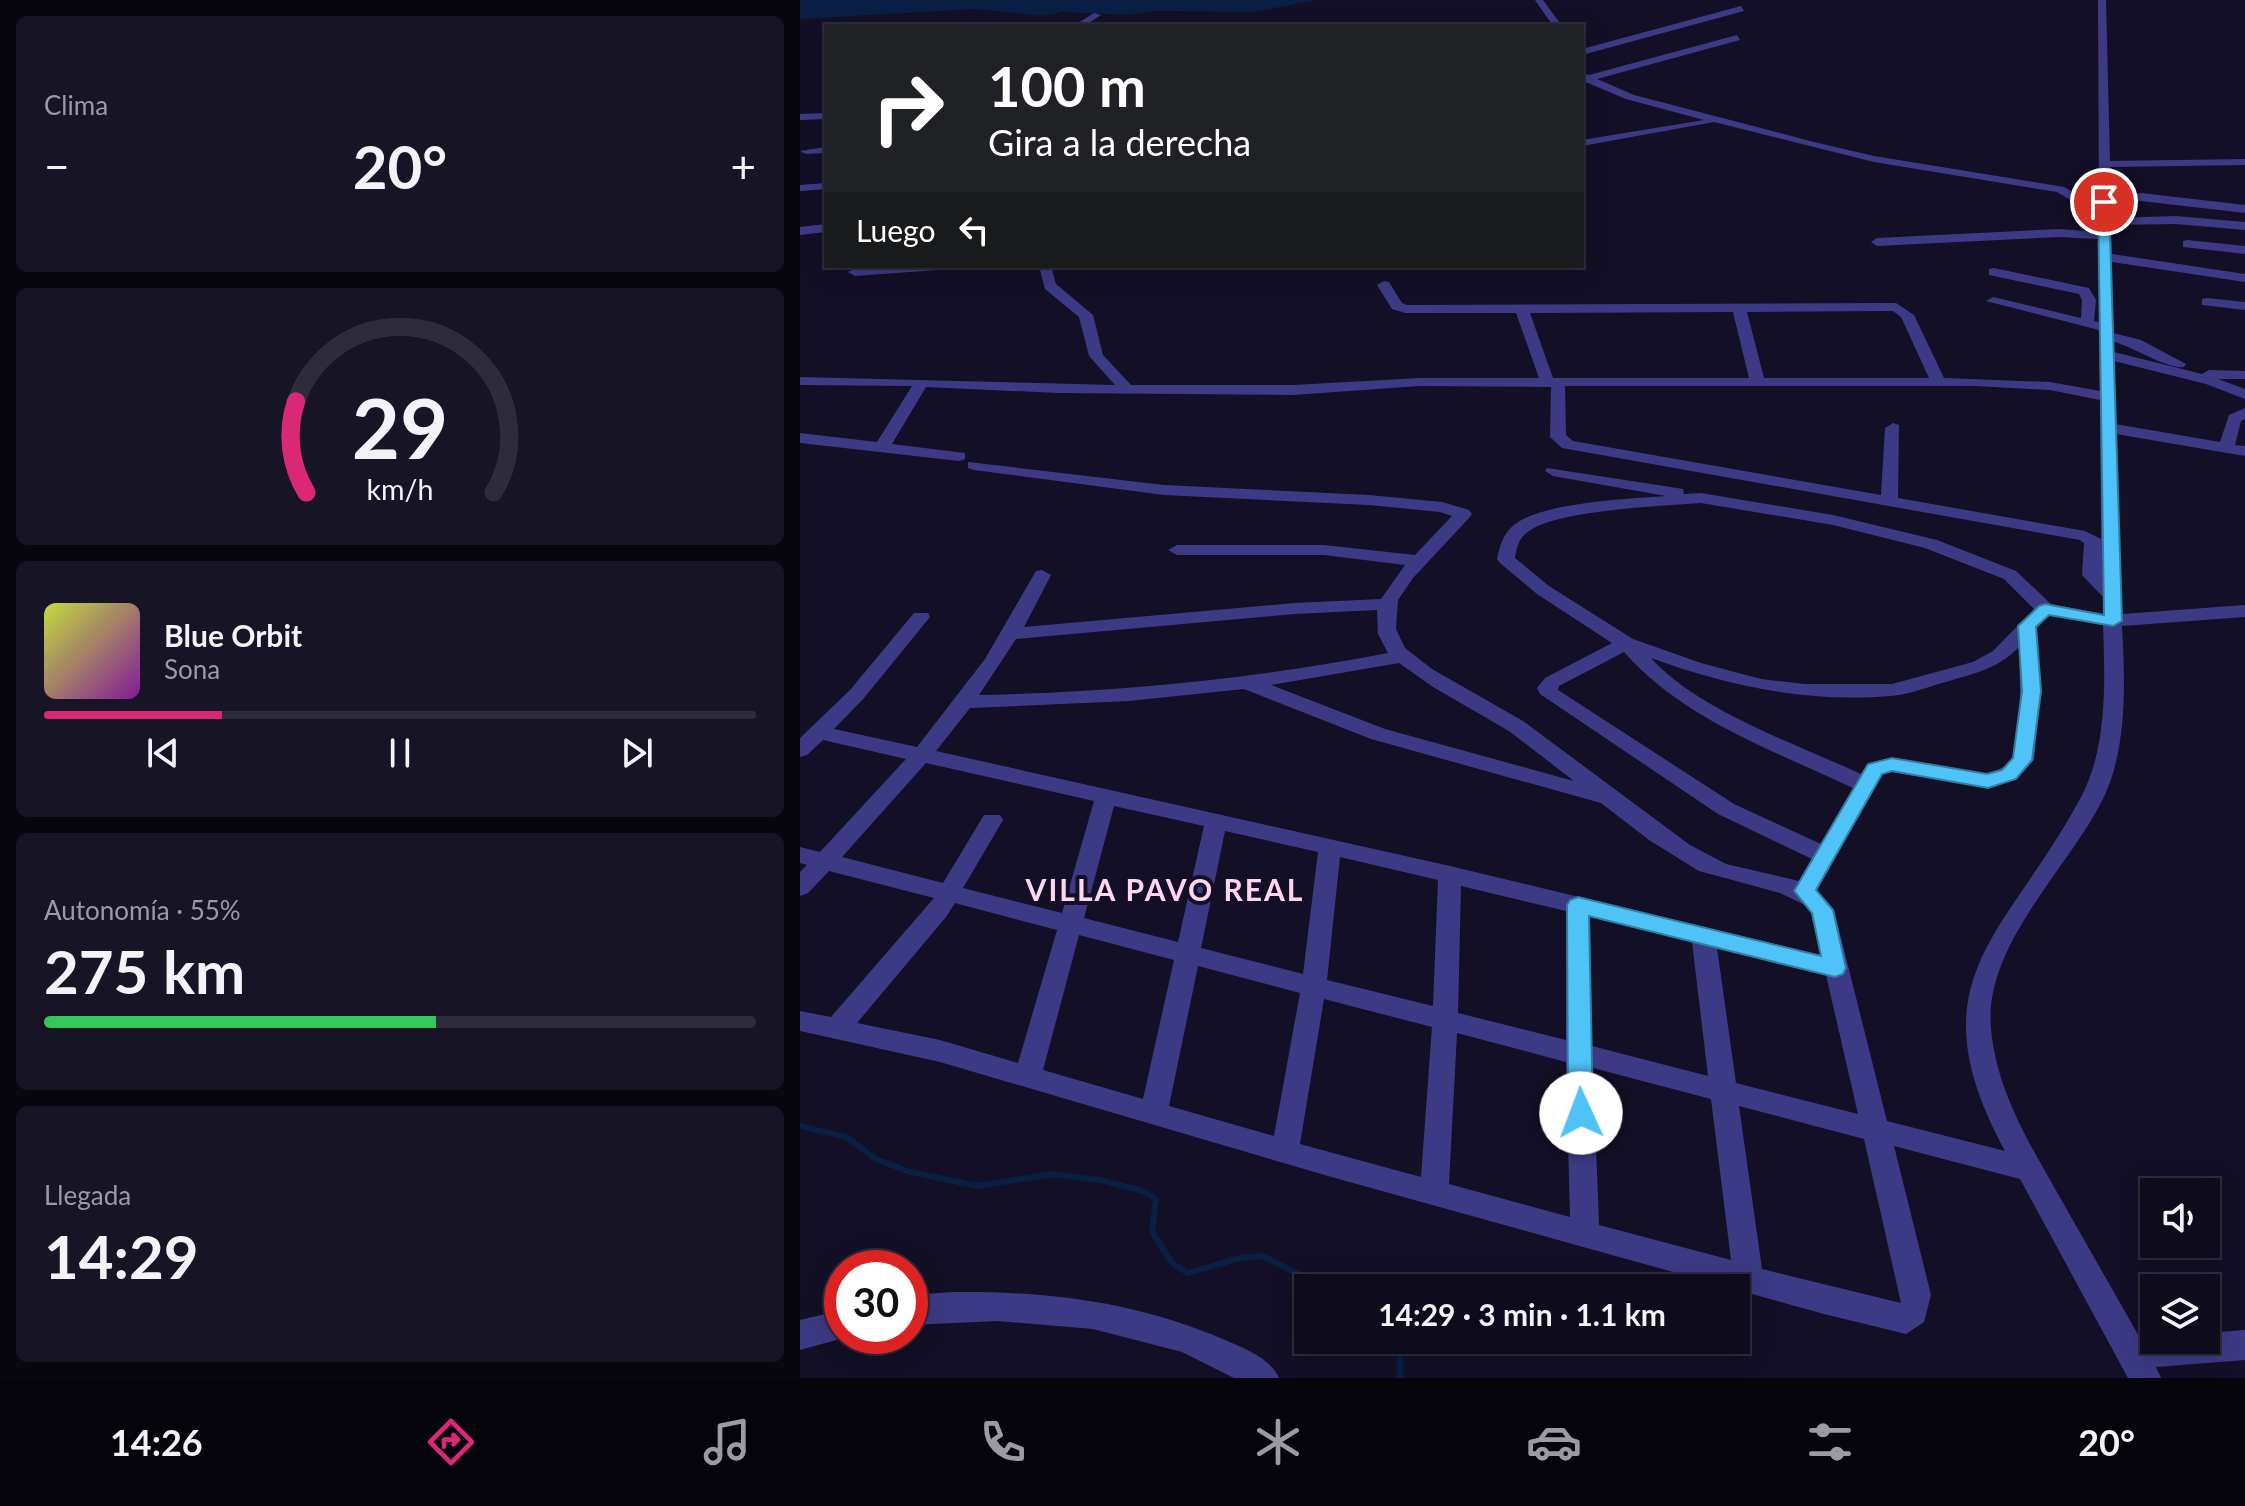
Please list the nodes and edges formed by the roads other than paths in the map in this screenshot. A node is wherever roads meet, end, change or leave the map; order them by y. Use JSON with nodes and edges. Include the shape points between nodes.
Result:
{"nodes":[{"id":1,"x":1539,"y":0,"type":"edge"},
{"id":2,"x":2102,"y":0,"type":"edge"},
{"id":3,"x":1741,"y":9,"type":"dead end"},
{"id":4,"x":1097,"y":15,"type":"dead end"},
{"id":5,"x":1081,"y":24,"type":"edge"},
{"id":6,"x":1557,"y":24,"type":"edge"},
{"id":7,"x":1737,"y":38,"type":"dead end"},
{"id":8,"x":1584,"y":51,"type":"edge"},
{"id":9,"x":1584,"y":78,"type":"edge"},
{"id":10,"x":824,"y":116,"type":"edge"},
{"id":11,"x":800,"y":117,"type":"edge"},
{"id":12,"x":1717,"y":121,"type":"junction"},
{"id":13,"x":1584,"y":143,"type":"edge"},
{"id":14,"x":824,"y":150,"type":"edge"},
{"id":15,"x":806,"y":151,"type":"dead end"},
{"id":16,"x":2245,"y":162,"type":"edge"},
{"id":17,"x":2104,"y":164,"type":"junction"},
{"id":18,"x":824,"y":186,"type":"edge"},
{"id":19,"x":800,"y":188,"type":"edge"},
{"id":20,"x":2245,"y":209,"type":"edge"},
{"id":21,"x":2104,"y":226,"type":"junction"},
{"id":22,"x":2245,"y":226,"type":"edge"},
{"id":23,"x":824,"y":228,"type":"edge"},
{"id":24,"x":800,"y":231,"type":"edge"},
{"id":25,"x":1877,"y":242,"type":"dead end"},
{"id":26,"x":2187,"y":244,"type":"dead end"},
{"id":27,"x":2245,"y":250,"type":"edge"},
{"id":28,"x":910,"y":268,"type":"edge"},
{"id":29,"x":1046,"y":268,"type":"edge"},
{"id":30,"x":855,"y":272,"type":"dead end"},
{"id":31,"x":1994,"y":272,"type":"dead end"},
{"id":32,"x":2245,"y":278,"type":"edge"},
{"id":33,"x":1384,"y":285,"type":"dead end"},
{"id":34,"x":1993,"y":301,"type":"dead end"},
{"id":35,"x":2207,"y":302,"type":"dead end"},
{"id":36,"x":2245,"y":306,"type":"edge"},
{"id":37,"x":1739,"y":307,"type":"junction"},
{"id":38,"x":1521,"y":308,"type":"junction"},
{"id":39,"x":2103,"y":342,"type":"junction"},
{"id":40,"x":2153,"y":366,"type":"junction"},
{"id":41,"x":2203,"y":373,"type":"junction"},
{"id":42,"x":2245,"y":375,"type":"edge"},
{"id":43,"x":800,"y":381,"type":"edge"},
{"id":44,"x":922,"y":382,"type":"junction"},
{"id":45,"x":1939,"y":382,"type":"junction"},
{"id":46,"x":1553,"y":383,"type":"junction"},
{"id":47,"x":1758,"y":383,"type":"junction"},
{"id":48,"x":2218,"y":383,"type":"junction"},
{"id":49,"x":1127,"y":389,"type":"junction"},
{"id":50,"x":2245,"y":394,"type":"edge"},
{"id":51,"x":2108,"y":397,"type":"junction"},
{"id":52,"x":2245,"y":413,"type":"edge"},
{"id":53,"x":1893,"y":428,"type":"dead end"},
{"id":54,"x":2109,"y":428,"type":"junction"},
{"id":55,"x":800,"y":438,"type":"edge"},
{"id":56,"x":881,"y":448,"type":"junction"},
{"id":57,"x":2226,"y":449,"type":"junction"},
{"id":58,"x":2245,"y":451,"type":"edge"},
{"id":59,"x":2245,"y":464,"type":"edge"},
{"id":60,"x":1553,"y":471,"type":"dead end"},
{"id":61,"x":1701,"y":498,"type":"junction"},
{"id":62,"x":1889,"y":500,"type":"junction"},
{"id":63,"x":1177,"y":550,"type":"dead end"},
{"id":64,"x":1420,"y":561,"type":"junction"},
{"id":65,"x":1042,"y":575,"type":"dead end"},
{"id":66,"x":2112,"y":596,"type":"junction"},
{"id":67,"x":1388,"y":604,"type":"junction"},
{"id":68,"x":2045,"y":609,"type":"junction"},
{"id":69,"x":2245,"y":611,"type":"edge"},
{"id":70,"x":921,"y":617,"type":"dead end"},
{"id":71,"x":2113,"y":621,"type":"junction"},
{"id":72,"x":2027,"y":626,"type":"junction"},
{"id":73,"x":1014,"y":633,"type":"junction"},
{"id":74,"x":1626,"y":643,"type":"junction"},
{"id":75,"x":1403,"y":656,"type":"junction"},
{"id":76,"x":1242,"y":681,"type":"junction"},
{"id":77,"x":964,"y":702,"type":"junction"},
{"id":78,"x":819,"y":732,"type":"junction"},
{"id":79,"x":800,"y":750,"type":"edge"},
{"id":80,"x":924,"y":755,"type":"junction"},
{"id":81,"x":1866,"y":785,"type":"junction"},
{"id":82,"x":1106,"y":797,"type":"junction"},
{"id":83,"x":1611,"y":798,"type":"junction"},
{"id":84,"x":992,"y":820,"type":"dead end"},
{"id":85,"x":1216,"y":822,"type":"junction"},
{"id":86,"x":1330,"y":847,"type":"junction"},
{"id":87,"x":1827,"y":856,"type":"junction"},
{"id":88,"x":812,"y":858,"type":"edge"},
{"id":89,"x":1450,"y":874,"type":"junction"},
{"id":90,"x":800,"y":887,"type":"edge"},
{"id":91,"x":1805,"y":891,"type":"junction"},
{"id":92,"x":951,"y":893,"type":"junction"},
{"id":93,"x":1578,"y":905,"type":"junction"},
{"id":94,"x":1068,"y":923,"type":"junction"},
{"id":95,"x":1703,"y":936,"type":"junction"},
{"id":96,"x":1190,"y":953,"type":"junction"},
{"id":97,"x":1835,"y":968,"type":"junction"},
{"id":98,"x":1314,"y":985,"type":"junction"},
{"id":99,"x":1445,"y":1019,"type":"junction"},
{"id":100,"x":800,"y":1021,"type":"edge"},
{"id":101,"x":837,"y":1028,"type":"junction"},
{"id":102,"x":1579,"y":1053,"type":"junction"},
{"id":103,"x":1028,"y":1075,"type":"junction"},
{"id":104,"x":1723,"y":1090,"type":"junction"},
{"id":105,"x":1154,"y":1112,"type":"junction"},
{"id":106,"x":1877,"y":1130,"type":"junction"},
{"id":107,"x":1285,"y":1151,"type":"junction"},
{"id":108,"x":2029,"y":1169,"type":"junction"},
{"id":109,"x":1434,"y":1193,"type":"junction"},
{"id":110,"x":1585,"y":1234,"type":"junction"},
{"id":111,"x":1730,"y":1274,"type":"edge"},
{"id":112,"x":1747,"y":1274,"type":"edge"},
{"id":113,"x":1750,"y":1280,"type":"edge"},
{"id":114,"x":928,"y":1309,"type":"edge"},
{"id":115,"x":824,"y":1329,"type":"edge"},
{"id":116,"x":800,"y":1335,"type":"edge"},
{"id":117,"x":2245,"y":1345,"type":"edge"},
{"id":118,"x":2138,"y":1366,"type":"edge"},
{"id":119,"x":1263,"y":1378,"type":"edge"}],
"edges":[{"from":1,"to":6,"type":"street"},
{"from":2,"to":17,"type":"street"},
{"from":3,"to":8,"type":"street"},
{"from":4,"to":5,"type":"street"},
{"from":7,"to":9,"type":"street"},
{"from":9,"to":12,"type":"street"},
{"from":10,"to":11,"type":"street"},
{"from":12,"to":13,"type":"street"},
{"from":12,"to":21,"type":"street","via":[[1874,159],[2060,189]]},
{"from":14,"to":15,"type":"street"},
{"from":16,"to":17,"type":"street"},
{"from":17,"to":21,"type":"street"},
{"from":18,"to":19,"type":"street"},
{"from":20,"to":21,"type":"street","via":[[2141,197]]},
{"from":21,"to":22,"type":"street","via":[[2176,220]]},
{"from":21,"to":25,"type":"street"},
{"from":21,"to":32,"type":"street"},
{"from":21,"to":39,"type":"street"},
{"from":23,"to":24,"type":"street"},
{"from":26,"to":27,"type":"street"},
{"from":28,"to":30,"type":"street"},
{"from":29,"to":49,"type":"street","via":[[1050,286],[1086,315],[1096,356]]},
{"from":31,"to":39,"type":"street","via":[[2084,291]]},
{"from":33,"to":38,"type":"street","via":[[1397,306],[1405,309]]},
{"from":34,"to":39,"type":"street"},
{"from":35,"to":36,"type":"street"},
{"from":37,"to":38,"type":"street"},
{"from":37,"to":45,"type":"street","via":[[1900,308]]},
{"from":37,"to":47,"type":"street"},
{"from":38,"to":46,"type":"street"},
{"from":39,"to":40,"type":"street","via":[[2128,365]]},
{"from":39,"to":41,"type":"street","via":[[2136,343]]},
{"from":39,"to":51,"type":"street"},
{"from":40,"to":41,"type":"street"},
{"from":40,"to":48,"type":"street"},
{"from":41,"to":42,"type":"street"},
{"from":41,"to":48,"type":"street"},
{"from":43,"to":44,"type":"street"},
{"from":44,"to":49,"type":"street"},
{"from":44,"to":56,"type":"street"},
{"from":45,"to":47,"type":"street"},
{"from":45,"to":51,"type":"street","via":[[2050,386]]},
{"from":46,"to":47,"type":"street"},
{"from":46,"to":49,"type":"street"},
{"from":46,"to":62,"type":"street","via":[[1558,437],[1568,445]]},
{"from":48,"to":50,"type":"street"},
{"from":51,"to":54,"type":"street"},
{"from":52,"to":57,"type":"street","via":[[2234,418]]},
{"from":53,"to":62,"type":"street"},
{"from":54,"to":57,"type":"street"},
{"from":54,"to":66,"type":"street"},
{"from":55,"to":56,"type":"street"},
{"from":56,"to":64,"type":"street","via":[[1164,490],[1369,500],[1460,511],[1462,516]]},
{"from":57,"to":58,"type":"street"},
{"from":57,"to":59,"type":"street"},
{"from":60,"to":61,"type":"street"},
{"from":61,"to":68,"type":"street","via":[[1819,517],[1931,544],[2010,575]]},
{"from":61,"to":74,"type":"street","via":[[1550,517],[1524,526],[1509,541],[1506,559],[1543,590]]},
{"from":62,"to":66,"type":"street","via":[[2090,538],[2091,575]]},
{"from":63,"to":64,"type":"street","via":[[1324,550]]},
{"from":64,"to":67,"type":"street"},
{"from":65,"to":73,"type":"street"},
{"from":66,"to":71,"type":"street"},
{"from":67,"to":73,"type":"street"},
{"from":67,"to":75,"type":"street","via":[[1388,637]]},
{"from":68,"to":71,"type":"street"},
{"from":68,"to":72,"type":"street"},
{"from":69,"to":71,"type":"street"},
{"from":70,"to":78,"type":"street"},
{"from":71,"to":108,"type":"street","via":[[2111,724],[2098,784],[2001,941],[1980,991],[1983,1067]]},
{"from":72,"to":74,"type":"street","via":[[2000,655],[1980,666],[1892,690],[1857,692],[1761,685]]},
{"from":72,"to":81,"type":"street","via":[[2031,691],[2023,760],[2009,774],[1988,781],[1881,765]]},
{"from":73,"to":77,"type":"street"},
{"from":74,"to":81,"type":"street","via":[[1655,675],[1698,706]]},
{"from":74,"to":87,"type":"street","via":[[1552,682],[1550,694],[1726,809]]},
{"from":75,"to":76,"type":"street"},
{"from":75,"to":83,"type":"street","via":[[1518,727]]},
{"from":76,"to":77,"type":"street","via":[[1077,698]]},
{"from":76,"to":83,"type":"street","via":[[1378,734]]},
{"from":77,"to":80,"type":"street"},
{"from":78,"to":79,"type":"street"},
{"from":78,"to":80,"type":"street"},
{"from":80,"to":82,"type":"street"},
{"from":80,"to":88,"type":"street"},
{"from":81,"to":87,"type":"street"},
{"from":82,"to":85,"type":"street"},
{"from":82,"to":94,"type":"street"},
{"from":83,"to":91,"type":"street","via":[[1708,865]]},
{"from":84,"to":92,"type":"street"},
{"from":85,"to":86,"type":"street"},
{"from":85,"to":96,"type":"street"},
{"from":86,"to":89,"type":"street"},
{"from":86,"to":98,"type":"street"},
{"from":87,"to":91,"type":"street"},
{"from":88,"to":90,"type":"street"},
{"from":88,"to":92,"type":"street"},
{"from":89,"to":93,"type":"street"},
{"from":89,"to":99,"type":"street"},
{"from":91,"to":97,"type":"street","via":[[1822,910]]},
{"from":92,"to":94,"type":"street"},
{"from":92,"to":101,"type":"street"},
{"from":93,"to":95,"type":"street"},
{"from":93,"to":102,"type":"street"},
{"from":94,"to":96,"type":"street"},
{"from":94,"to":103,"type":"street"},
{"from":95,"to":97,"type":"street"},
{"from":95,"to":104,"type":"street"},
{"from":96,"to":98,"type":"street"},
{"from":96,"to":105,"type":"street"},
{"from":97,"to":106,"type":"street"},
{"from":98,"to":99,"type":"street"},
{"from":98,"to":107,"type":"street"},
{"from":99,"to":102,"type":"street"},
{"from":99,"to":109,"type":"street"},
{"from":100,"to":101,"type":"street"},
{"from":101,"to":103,"type":"street"},
{"from":102,"to":104,"type":"street"},
{"from":102,"to":110,"type":"street"},
{"from":103,"to":105,"type":"street"},
{"from":104,"to":106,"type":"street"},
{"from":104,"to":112,"type":"street"},
{"from":105,"to":107,"type":"street"},
{"from":106,"to":108,"type":"street"},
{"from":106,"to":113,"type":"street","via":[[1916,1295],[1913,1315],[1896,1318]]},
{"from":107,"to":109,"type":"street"},
{"from":108,"to":118,"type":"street"},
{"from":109,"to":110,"type":"street"},
{"from":110,"to":111,"type":"street"},
{"from":114,"to":119,"type":"street","via":[[1001,1306],[1151,1327],[1220,1352]]},
{"from":115,"to":116,"type":"street"},
{"from":117,"to":118,"type":"street"}]}
